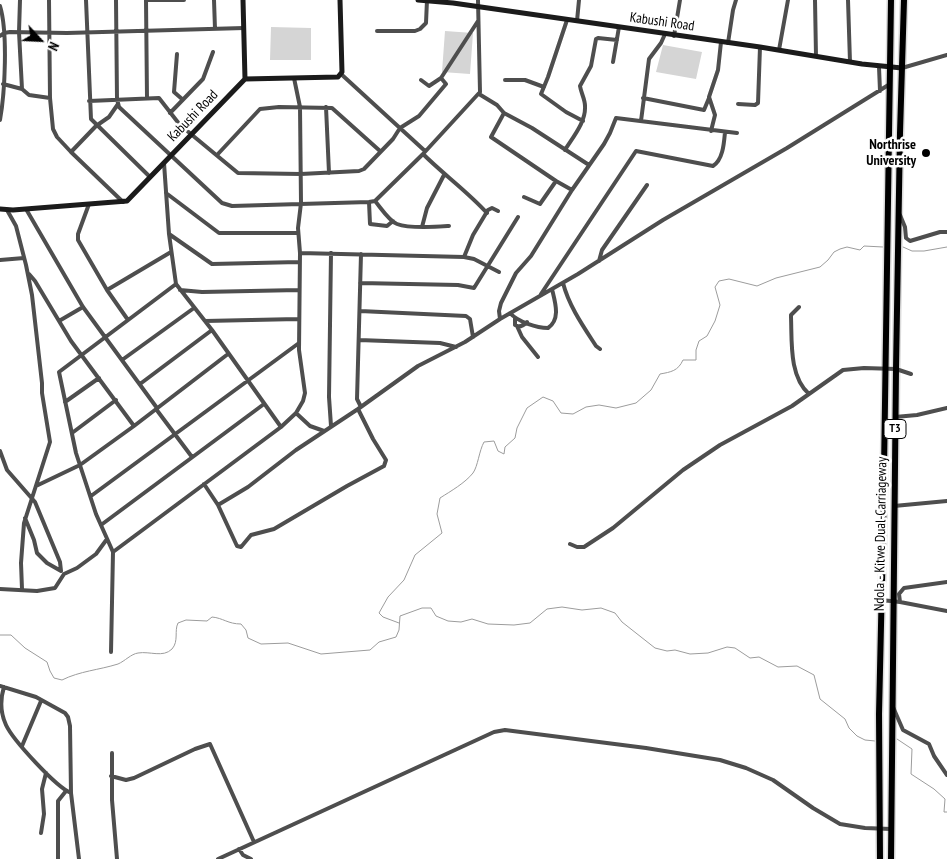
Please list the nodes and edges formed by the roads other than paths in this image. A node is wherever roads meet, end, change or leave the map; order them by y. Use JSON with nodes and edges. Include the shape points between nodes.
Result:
{"nodes":[{"id":1,"x":20,"y":0,"type":"edge"},
{"id":2,"x":49,"y":0,"type":"edge"},
{"id":3,"x":86,"y":0,"type":"edge"},
{"id":4,"x":116,"y":0,"type":"edge"},
{"id":5,"x":146,"y":0,"type":"edge"},
{"id":6,"x":184,"y":0,"type":"edge"},
{"id":7,"x":214,"y":0,"type":"edge"},
{"id":8,"x":243,"y":0,"type":"edge"},
{"id":9,"x":340,"y":0,"type":"edge"},
{"id":10,"x":418,"y":0,"type":"edge"},
{"id":11,"x":427,"y":0,"type":"edge"},
{"id":12,"x":478,"y":0,"type":"edge"},
{"id":13,"x":579,"y":0,"type":"edge"},
{"id":14,"x":680,"y":0,"type":"edge"},
{"id":15,"x":736,"y":0,"type":"edge"},
{"id":16,"x":788,"y":0,"type":"edge"},
{"id":17,"x":815,"y":0,"type":"edge"},
{"id":18,"x":848,"y":0,"type":"edge"},
{"id":19,"x":891,"y":0,"type":"edge"},
{"id":20,"x":904,"y":0,"type":"edge"},
{"id":21,"x":440,"y":1,"type":"edge"},
{"id":22,"x":0,"y":6,"type":"edge"},
{"id":23,"x":478,"y":7,"type":"junction"},
{"id":24,"x":567,"y":20,"type":"junction"},
{"id":25,"x":478,"y":21,"type":"junction"},
{"id":26,"x":577,"y":21,"type":"junction"},
{"id":27,"x":619,"y":27,"type":"junction"},
{"id":28,"x":244,"y":28,"type":"junction"},
{"id":29,"x":215,"y":29,"type":"junction"},
{"id":30,"x":146,"y":30,"type":"junction"},
{"id":31,"x":377,"y":30,"type":"dead end"},
{"id":32,"x":117,"y":31,"type":"junction"},
{"id":33,"x":19,"y":32,"type":"junction"},
{"id":34,"x":49,"y":32,"type":"junction"},
{"id":35,"x":87,"y":32,"type":"junction"},
{"id":36,"x":666,"y":34,"type":"junction"},
{"id":37,"x":2,"y":35,"type":"edge"},
{"id":38,"x":674,"y":36,"type":"junction"},
{"id":39,"x":617,"y":40,"type":"junction"},
{"id":40,"x":720,"y":42,"type":"junction"},
{"id":41,"x":728,"y":43,"type":"junction"},
{"id":42,"x":760,"y":47,"type":"junction"},
{"id":43,"x":779,"y":50,"type":"junction"},
{"id":44,"x":213,"y":52,"type":"dead end"},
{"id":45,"x":177,"y":54,"type":"dead end"},
{"id":46,"x":947,"y":55,"type":"edge"},
{"id":47,"x":816,"y":56,"type":"junction"},
{"id":48,"x":613,"y":62,"type":"dead end"},
{"id":49,"x":850,"y":62,"type":"junction"},
{"id":50,"x":879,"y":67,"type":"junction"},
{"id":51,"x":890,"y":67,"type":"junction"},
{"id":52,"x":902,"y":68,"type":"junction"},
{"id":53,"x":341,"y":74,"type":"junction"},
{"id":54,"x":294,"y":78,"type":"junction"},
{"id":55,"x":441,"y":78,"type":"junction"},
{"id":56,"x":245,"y":79,"type":"junction"},
{"id":57,"x":422,"y":80,"type":"dead end"},
{"id":58,"x":505,"y":80,"type":"dead end"},
{"id":59,"x":3,"y":84,"type":"junction"},
{"id":60,"x":890,"y":84,"type":"junction"},
{"id":61,"x":544,"y":87,"type":"junction"},
{"id":62,"x":22,"y":89,"type":"junction"},
{"id":63,"x":880,"y":91,"type":"junction"},
{"id":64,"x":479,"y":94,"type":"junction"},
{"id":65,"x":709,"y":97,"type":"junction"},
{"id":66,"x":50,"y":98,"type":"junction"},
{"id":67,"x":147,"y":98,"type":"junction"},
{"id":68,"x":643,"y":98,"type":"junction"},
{"id":69,"x":182,"y":99,"type":"junction"},
{"id":70,"x":89,"y":101,"type":"junction"},
{"id":71,"x":118,"y":102,"type":"junction"},
{"id":72,"x":738,"y":104,"type":"dead end"},
{"id":73,"x":300,"y":107,"type":"junction"},
{"id":74,"x":326,"y":107,"type":"junction"},
{"id":75,"x":170,"y":113,"type":"junction"},
{"id":76,"x":504,"y":113,"type":"junction"},
{"id":77,"x":0,"y":120,"type":"edge"},
{"id":78,"x":582,"y":121,"type":"junction"},
{"id":79,"x":641,"y":121,"type":"junction"},
{"id":80,"x":96,"y":126,"type":"junction"},
{"id":81,"x":400,"y":128,"type":"junction"},
{"id":82,"x":712,"y":131,"type":"junction"},
{"id":83,"x":726,"y":132,"type":"junction"},
{"id":84,"x":737,"y":134,"type":"dead end"},
{"id":85,"x":191,"y":135,"type":"junction"},
{"id":86,"x":565,"y":150,"type":"junction"},
{"id":87,"x":380,"y":151,"type":"junction"},
{"id":88,"x":71,"y":152,"type":"junction"},
{"id":89,"x":424,"y":152,"type":"junction"},
{"id":90,"x":217,"y":154,"type":"junction"},
{"id":91,"x":171,"y":156,"type":"junction"},
{"id":92,"x":164,"y":163,"type":"junction"},
{"id":93,"x":589,"y":165,"type":"junction"},
{"id":94,"x":329,"y":173,"type":"junction"},
{"id":95,"x":301,"y":174,"type":"junction"},
{"id":96,"x":444,"y":176,"type":"junction"},
{"id":97,"x":150,"y":177,"type":"junction"},
{"id":98,"x":556,"y":181,"type":"junction"},
{"id":99,"x":647,"y":185,"type":"dead end"},
{"id":100,"x":572,"y":190,"type":"junction"},
{"id":101,"x":166,"y":193,"type":"junction"},
{"id":102,"x":524,"y":197,"type":"dead end"},
{"id":103,"x":375,"y":201,"type":"junction"},
{"id":104,"x":123,"y":202,"type":"junction"},
{"id":105,"x":370,"y":202,"type":"junction"},
{"id":106,"x":89,"y":204,"type":"junction"},
{"id":107,"x":301,"y":204,"type":"junction"},
{"id":108,"x":26,"y":209,"type":"junction"},
{"id":109,"x":3,"y":210,"type":"edge"},
{"id":110,"x":498,"y":211,"type":"dead end"},
{"id":111,"x":487,"y":213,"type":"junction"},
{"id":112,"x":899,"y":213,"type":"junction"},
{"id":113,"x":518,"y":217,"type":"dead end"},
{"id":114,"x":393,"y":221,"type":"junction"},
{"id":115,"x":449,"y":226,"type":"dead end"},
{"id":116,"x":422,"y":227,"type":"junction"},
{"id":117,"x":947,"y":232,"type":"edge"},
{"id":118,"x":298,"y":233,"type":"junction"},
{"id":119,"x":169,"y":234,"type":"junction"},
{"id":120,"x":171,"y":252,"type":"junction"},
{"id":121,"x":300,"y":253,"type":"junction"},
{"id":122,"x":331,"y":253,"type":"junction"},
{"id":123,"x":361,"y":254,"type":"junction"},
{"id":124,"x":464,"y":257,"type":"junction"},
{"id":125,"x":24,"y":258,"type":"junction"},
{"id":126,"x":0,"y":260,"type":"edge"},
{"id":127,"x":599,"y":261,"type":"junction"},
{"id":128,"x":300,"y":262,"type":"junction"},
{"id":129,"x":487,"y":266,"type":"junction"},
{"id":130,"x":499,"y":272,"type":"dead end"},
{"id":131,"x":28,"y":273,"type":"junction"},
{"id":132,"x":360,"y":283,"type":"junction"},
{"id":133,"x":563,"y":283,"type":"junction"},
{"id":134,"x":176,"y":284,"type":"junction"},
{"id":135,"x":552,"y":289,"type":"junction"},
{"id":136,"x":107,"y":290,"type":"junction"},
{"id":137,"x":180,"y":290,"type":"junction"},
{"id":138,"x":299,"y":290,"type":"junction"},
{"id":139,"x":540,"y":296,"type":"junction"},
{"id":140,"x":83,"y":307,"type":"junction"},
{"id":141,"x":799,"y":307,"type":"dead end"},
{"id":142,"x":194,"y":308,"type":"junction"},
{"id":143,"x":360,"y":312,"type":"junction"},
{"id":144,"x":510,"y":313,"type":"junction"},
{"id":145,"x":515,"y":318,"type":"junction"},
{"id":146,"x":500,"y":319,"type":"junction"},
{"id":147,"x":128,"y":320,"type":"junction"},
{"id":148,"x":298,"y":320,"type":"junction"},
{"id":149,"x":205,"y":321,"type":"junction"},
{"id":150,"x":59,"y":322,"type":"junction"},
{"id":151,"x":527,"y":322,"type":"junction"},
{"id":152,"x":517,"y":326,"type":"junction"},
{"id":153,"x":212,"y":330,"type":"junction"},
{"id":154,"x":473,"y":337,"type":"junction"},
{"id":155,"x":105,"y":338,"type":"junction"},
{"id":156,"x":359,"y":340,"type":"junction"},
{"id":157,"x":299,"y":342,"type":"junction"},
{"id":158,"x":456,"y":347,"type":"junction"},
{"id":159,"x":600,"y":349,"type":"dead end"},
{"id":160,"x":81,"y":354,"type":"junction"},
{"id":161,"x":228,"y":354,"type":"junction"},
{"id":162,"x":538,"y":357,"type":"dead end"},
{"id":163,"x":122,"y":360,"type":"junction"},
{"id":164,"x":885,"y":369,"type":"junction"},
{"id":165,"x":896,"y":369,"type":"junction"},
{"id":166,"x":911,"y":374,"type":"dead end"},
{"id":167,"x":99,"y":378,"type":"junction"},
{"id":168,"x":247,"y":381,"type":"junction"},
{"id":169,"x":140,"y":384,"type":"junction"},
{"id":170,"x":809,"y":394,"type":"junction"},
{"id":171,"x":116,"y":400,"type":"junction"},
{"id":172,"x":65,"y":402,"type":"junction"},
{"id":173,"x":264,"y":404,"type":"junction"},
{"id":174,"x":157,"y":408,"type":"junction"},
{"id":175,"x":360,"y":408,"type":"junction"},
{"id":176,"x":947,"y":408,"type":"edge"},
{"id":177,"x":296,"y":413,"type":"junction"},
{"id":178,"x":895,"y":417,"type":"junction"},
{"id":179,"x":134,"y":426,"type":"junction"},
{"id":180,"x":331,"y":426,"type":"junction"},
{"id":181,"x":281,"y":427,"type":"junction"},
{"id":182,"x":324,"y":431,"type":"junction"},
{"id":183,"x":72,"y":433,"type":"junction"},
{"id":184,"x":175,"y":434,"type":"junction"},
{"id":185,"x":0,"y":451,"type":"edge"},
{"id":186,"x":192,"y":457,"type":"junction"},
{"id":187,"x":80,"y":465,"type":"junction"},
{"id":188,"x":204,"y":484,"type":"junction"},
{"id":189,"x":36,"y":486,"type":"junction"},
{"id":190,"x":91,"y":496,"type":"junction"},
{"id":191,"x":31,"y":498,"type":"junction"},
{"id":192,"x":947,"y":501,"type":"edge"},
{"id":193,"x":218,"y":505,"type":"junction"},
{"id":194,"x":894,"y":506,"type":"junction"},
{"id":195,"x":25,"y":518,"type":"junction"},
{"id":196,"x":101,"y":525,"type":"junction"},
{"id":197,"x":107,"y":539,"type":"junction"},
{"id":198,"x":570,"y":544,"type":"dead end"},
{"id":199,"x":113,"y":552,"type":"junction"},
{"id":200,"x":63,"y":572,"type":"junction"},
{"id":201,"x":947,"y":582,"type":"edge"},
{"id":202,"x":0,"y":589,"type":"edge"},
{"id":203,"x":22,"y":589,"type":"junction"},
{"id":204,"x":881,"y":600,"type":"junction"},
{"id":205,"x":896,"y":602,"type":"junction"},
{"id":206,"x":947,"y":611,"type":"edge"},
{"id":207,"x":111,"y":652,"type":"dead end"},
{"id":208,"x":2,"y":686,"type":"edge"},
{"id":209,"x":41,"y":701,"type":"junction"},
{"id":210,"x":892,"y":706,"type":"junction"},
{"id":211,"x":22,"y":746,"type":"junction"},
{"id":212,"x":112,"y":753,"type":"dead end"},
{"id":213,"x":46,"y":773,"type":"junction"},
{"id":214,"x":947,"y":775,"type":"edge"},
{"id":215,"x":111,"y":776,"type":"junction"},
{"id":216,"x":66,"y":791,"type":"junction"},
{"id":217,"x":71,"y":793,"type":"junction"},
{"id":218,"x":880,"y":829,"type":"junction"},
{"id":219,"x":891,"y":829,"type":"junction"},
{"id":220,"x":42,"y":833,"type":"dead end"},
{"id":221,"x":254,"y":842,"type":"junction"},
{"id":222,"x":239,"y":849,"type":"junction"},
{"id":223,"x":242,"y":857,"type":"edge"},
{"id":224,"x":58,"y":859,"type":"edge"},
{"id":225,"x":79,"y":859,"type":"edge"},
{"id":226,"x":117,"y":859,"type":"edge"},
{"id":227,"x":218,"y":859,"type":"edge"},
{"id":228,"x":251,"y":859,"type":"edge"},
{"id":229,"x":880,"y":859,"type":"edge"},
{"id":230,"x":891,"y":859,"type":"edge"}],
"edges":[{"from":1,"to":33,"type":"street"},
{"from":2,"to":34,"type":"street"},
{"from":3,"to":35,"type":"street"},
{"from":4,"to":32,"type":"street"},
{"from":5,"to":6,"type":"street"},
{"from":5,"to":30,"type":"street"},
{"from":7,"to":29,"type":"street"},
{"from":8,"to":28,"type":"main road"},
{"from":9,"to":53,"type":"main road"},
{"from":10,"to":11,"type":"main road","name":"Kabushi Road"},
{"from":11,"to":21,"type":"main road","name":"Kabushi Road"},
{"from":11,"to":31,"type":"street","via":[[426,23],[420,29]]},
{"from":12,"to":23,"type":"street"},
{"from":13,"to":26,"type":"street"},
{"from":14,"to":38,"type":"street"},
{"from":15,"to":41,"type":"street"},
{"from":16,"to":43,"type":"street"},
{"from":17,"to":47,"type":"street"},
{"from":18,"to":49,"type":"street"},
{"from":19,"to":51,"type":"highway","name":"Ndola - Kitwe Dual-Carriageway","number":"T3"},
{"from":20,"to":52,"type":"highway","name":"Ndola - Kitwe Dual-Carriageway","number":"T3"},
{"from":21,"to":23,"type":"main road","name":"Kabushi Road"},
{"from":22,"to":37,"type":"street","via":[[4,19]]},
{"from":23,"to":24,"type":"main road","name":"Kabushi Road"},
{"from":23,"to":25,"type":"street"},
{"from":24,"to":26,"type":"main road","name":"Kabushi Road"},
{"from":24,"to":61,"type":"street"},
{"from":25,"to":55,"type":"street"},
{"from":25,"to":64,"type":"street"},
{"from":26,"to":27,"type":"main road","name":"Kabushi Road"},
{"from":27,"to":36,"type":"main road","name":"Kabushi Road"},
{"from":27,"to":39,"type":"street"},
{"from":28,"to":29,"type":"street"},
{"from":28,"to":56,"type":"main road"},
{"from":29,"to":30,"type":"street"},
{"from":30,"to":32,"type":"street"},
{"from":30,"to":67,"type":"street"},
{"from":32,"to":35,"type":"street"},
{"from":32,"to":71,"type":"street"},
{"from":33,"to":34,"type":"street"},
{"from":33,"to":37,"type":"street"},
{"from":33,"to":62,"type":"street"},
{"from":34,"to":35,"type":"street"},
{"from":34,"to":66,"type":"street"},
{"from":35,"to":70,"type":"street"},
{"from":36,"to":38,"type":"main road","name":"Kabushi Road"},
{"from":36,"to":68,"type":"street","via":[[649,59]]},
{"from":37,"to":59,"type":"street"},
{"from":38,"to":40,"type":"main road","name":"Kabushi Road"},
{"from":39,"to":48,"type":"street"},
{"from":39,"to":78,"type":"street","via":[[596,39],[591,66],[580,86],[585,104]]},
{"from":40,"to":41,"type":"main road","name":"Kabushi Road"},
{"from":40,"to":65,"type":"street","via":[[718,70]]},
{"from":41,"to":42,"type":"main road","name":"Kabushi Road"},
{"from":42,"to":43,"type":"main road","name":"Kabushi Road"},
{"from":42,"to":72,"type":"street","via":[[758,104]]},
{"from":43,"to":47,"type":"main road","name":"Kabushi Road"},
{"from":44,"to":69,"type":"street","via":[[203,79]]},
{"from":45,"to":69,"type":"street","via":[[174,92]]},
{"from":46,"to":52,"type":"street"},
{"from":47,"to":49,"type":"main road","name":"Kabushi Road"},
{"from":49,"to":50,"type":"main road","name":"Kabushi Road"},
{"from":50,"to":51,"type":"main road","name":"Kabushi Road"},
{"from":50,"to":63,"type":"street"},
{"from":51,"to":52,"type":"main road","name":"Kabushi Road"},
{"from":51,"to":60,"type":"highway","name":"Ndola - Kitwe Dual-Carriageway","number":"T3"},
{"from":52,"to":112,"type":"highway","name":"Ndola - Kitwe Dual-Carriageway","number":"T3"},
{"from":53,"to":54,"type":"main road","via":[[336,77]]},
{"from":53,"to":81,"type":"street"},
{"from":54,"to":56,"type":"main road"},
{"from":54,"to":73,"type":"street"},
{"from":55,"to":57,"type":"street","via":[[428,86]]},
{"from":55,"to":81,"type":"street","via":[[445,85],[419,116]]},
{"from":56,"to":85,"type":"main road","name":"Kabushi Road"},
{"from":58,"to":61,"type":"street","via":[[525,80]]},
{"from":59,"to":62,"type":"street"},
{"from":59,"to":77,"type":"street"},
{"from":60,"to":63,"type":"street"},
{"from":60,"to":164,"type":"highway","name":"Ndola - Kitwe Dual-Carriageway","number":"T3"},
{"from":61,"to":78,"type":"street","via":[[541,96]]},
{"from":62,"to":66,"type":"street","via":[[29,95]]},
{"from":63,"to":127,"type":"street"},
{"from":64,"to":76,"type":"street"},
{"from":64,"to":89,"type":"street"},
{"from":65,"to":68,"type":"street","via":[[704,110]]},
{"from":65,"to":82,"type":"street","via":[[715,115]]},
{"from":66,"to":88,"type":"street","via":[[53,129]]},
{"from":67,"to":71,"type":"street"},
{"from":67,"to":75,"type":"street","via":[[159,98]]},
{"from":68,"to":79,"type":"street"},
{"from":69,"to":75,"type":"street"},
{"from":70,"to":71,"type":"street"},
{"from":70,"to":80,"type":"street","via":[[90,116]]},
{"from":71,"to":80,"type":"street","via":[[109,117]]},
{"from":71,"to":91,"type":"street"},
{"from":73,"to":74,"type":"street"},
{"from":73,"to":90,"type":"street","via":[[260,109]]},
{"from":73,"to":95,"type":"street"},
{"from":74,"to":87,"type":"street","via":[[343,116]]},
{"from":74,"to":94,"type":"street"},
{"from":75,"to":85,"type":"street"},
{"from":76,"to":86,"type":"street"},
{"from":76,"to":98,"type":"street","via":[[491,137]]},
{"from":78,"to":86,"type":"street"},
{"from":79,"to":82,"type":"street"},
{"from":79,"to":93,"type":"street","via":[[616,118],[608,138]]},
{"from":80,"to":88,"type":"street"},
{"from":80,"to":97,"type":"street"},
{"from":81,"to":87,"type":"street"},
{"from":81,"to":89,"type":"street"},
{"from":82,"to":83,"type":"street"},
{"from":83,"to":84,"type":"street"},
{"from":83,"to":139,"type":"street","via":[[720,158],[713,166],[636,151]]},
{"from":85,"to":90,"type":"street"},
{"from":85,"to":91,"type":"main road","name":"Kabushi Road"},
{"from":86,"to":93,"type":"street"},
{"from":87,"to":94,"type":"street","via":[[362,170]]},
{"from":88,"to":104,"type":"street"},
{"from":89,"to":96,"type":"street"},
{"from":89,"to":103,"type":"street"},
{"from":90,"to":95,"type":"street","via":[[238,173]]},
{"from":91,"to":92,"type":"main road","name":"Kabushi Road"},
{"from":91,"to":107,"type":"street","via":[[225,204]]},
{"from":92,"to":97,"type":"main road","name":"Kabushi Road"},
{"from":92,"to":101,"type":"street"},
{"from":93,"to":100,"type":"street"},
{"from":94,"to":95,"type":"street"},
{"from":95,"to":107,"type":"street"},
{"from":96,"to":111,"type":"street","via":[[460,186]]},
{"from":96,"to":116,"type":"street","via":[[427,208]]},
{"from":97,"to":104,"type":"main road","name":"Kabushi Road"},
{"from":98,"to":100,"type":"street"},
{"from":98,"to":102,"type":"street","via":[[540,204]]},
{"from":99,"to":127,"type":"street","via":[[602,250]]},
{"from":100,"to":146,"type":"street","via":[[518,271],[498,311]]},
{"from":101,"to":118,"type":"street","via":[[219,234]]},
{"from":101,"to":119,"type":"street"},
{"from":103,"to":105,"type":"street"},
{"from":103,"to":114,"type":"street"},
{"from":104,"to":106,"type":"main road"},
{"from":105,"to":107,"type":"street"},
{"from":105,"to":114,"type":"street","via":[[370,224],[387,226]]},
{"from":106,"to":108,"type":"main road"},
{"from":106,"to":136,"type":"street","via":[[78,240]]},
{"from":107,"to":118,"type":"street"},
{"from":108,"to":109,"type":"main road"},
{"from":108,"to":140,"type":"street"},
{"from":109,"to":125,"type":"street","via":[[16,226]]},
{"from":110,"to":111,"type":"street","via":[[491,208]]},
{"from":111,"to":124,"type":"street"},
{"from":112,"to":117,"type":"street","via":[[910,242]]},
{"from":112,"to":165,"type":"highway","name":"Ndola - Kitwe Dual-Carriageway","number":"T3"},
{"from":113,"to":129,"type":"street"},
{"from":114,"to":116,"type":"street"},
{"from":115,"to":116,"type":"street"},
{"from":118,"to":121,"type":"street"},
{"from":119,"to":120,"type":"street"},
{"from":119,"to":128,"type":"street","via":[[212,264]]},
{"from":120,"to":134,"type":"street"},
{"from":120,"to":136,"type":"street"},
{"from":121,"to":122,"type":"street"},
{"from":121,"to":128,"type":"street"},
{"from":122,"to":123,"type":"street"},
{"from":122,"to":180,"type":"street"},
{"from":123,"to":124,"type":"street"},
{"from":123,"to":132,"type":"street"},
{"from":124,"to":129,"type":"street"},
{"from":125,"to":126,"type":"street"},
{"from":125,"to":131,"type":"street"},
{"from":127,"to":133,"type":"street"},
{"from":128,"to":138,"type":"street"},
{"from":129,"to":130,"type":"street"},
{"from":129,"to":132,"type":"street","via":[[474,288]]},
{"from":131,"to":150,"type":"street"},
{"from":131,"to":189,"type":"street","via":[[50,441]]},
{"from":132,"to":143,"type":"street"},
{"from":133,"to":135,"type":"street"},
{"from":133,"to":159,"type":"street","via":[[578,318]]},
{"from":134,"to":137,"type":"street"},
{"from":134,"to":147,"type":"street"},
{"from":135,"to":139,"type":"street"},
{"from":135,"to":151,"type":"street","via":[[557,308],[552,325],[541,328]]},
{"from":136,"to":147,"type":"street"},
{"from":137,"to":138,"type":"street"},
{"from":137,"to":142,"type":"street"},
{"from":138,"to":148,"type":"street"},
{"from":139,"to":144,"type":"street"},
{"from":140,"to":150,"type":"street"},
{"from":140,"to":155,"type":"street"},
{"from":141,"to":170,"type":"street","via":[[791,318],[792,352],[800,385]]},
{"from":142,"to":149,"type":"street"},
{"from":142,"to":163,"type":"street"},
{"from":143,"to":154,"type":"street","via":[[466,316],[470,319]]},
{"from":143,"to":156,"type":"street"},
{"from":144,"to":145,"type":"street"},
{"from":144,"to":146,"type":"street"},
{"from":145,"to":151,"type":"street"},
{"from":145,"to":152,"type":"street"},
{"from":146,"to":154,"type":"street"},
{"from":147,"to":155,"type":"street"},
{"from":148,"to":149,"type":"street"},
{"from":148,"to":157,"type":"street"},
{"from":149,"to":153,"type":"street"},
{"from":150,"to":160,"type":"street"},
{"from":151,"to":152,"type":"street"},
{"from":152,"to":162,"type":"street"},
{"from":153,"to":161,"type":"street"},
{"from":153,"to":169,"type":"street"},
{"from":154,"to":158,"type":"street"},
{"from":155,"to":160,"type":"street"},
{"from":155,"to":163,"type":"street"},
{"from":156,"to":158,"type":"street","via":[[440,343]]},
{"from":156,"to":175,"type":"street","via":[[357,399]]},
{"from":157,"to":168,"type":"street"},
{"from":157,"to":177,"type":"street","via":[[305,393]]},
{"from":158,"to":175,"type":"street","via":[[418,366]]},
{"from":160,"to":167,"type":"street"},
{"from":160,"to":172,"type":"street","via":[[59,372]]},
{"from":161,"to":168,"type":"street"},
{"from":161,"to":174,"type":"street"},
{"from":163,"to":169,"type":"street"},
{"from":164,"to":165,"type":"street"},
{"from":164,"to":170,"type":"street","via":[[843,370]]},
{"from":164,"to":204,"type":"highway","name":"Ndola - Kitwe Dual-Carriageway","number":"T3"},
{"from":165,"to":166,"type":"street"},
{"from":165,"to":178,"type":"highway","name":"Ndola - Kitwe Dual-Carriageway","number":"T3"},
{"from":167,"to":171,"type":"street"},
{"from":167,"to":172,"type":"street"},
{"from":168,"to":173,"type":"street"},
{"from":168,"to":184,"type":"street"},
{"from":169,"to":174,"type":"street"},
{"from":170,"to":198,"type":"street","via":[[784,411],[720,444],[584,547]]},
{"from":171,"to":179,"type":"street"},
{"from":171,"to":183,"type":"street"},
{"from":172,"to":183,"type":"street"},
{"from":173,"to":181,"type":"street"},
{"from":173,"to":186,"type":"street"},
{"from":174,"to":179,"type":"street"},
{"from":174,"to":184,"type":"street"},
{"from":175,"to":180,"type":"street"},
{"from":175,"to":193,"type":"street","via":[[386,460],[381,468],[274,529],[249,537],[239,548]]},
{"from":176,"to":178,"type":"street"},
{"from":177,"to":181,"type":"street"},
{"from":177,"to":182,"type":"street","via":[[308,425]]},
{"from":178,"to":194,"type":"highway","name":"Ndola - Kitwe Dual-Carriageway","number":"T3"},
{"from":179,"to":187,"type":"street"},
{"from":180,"to":182,"type":"street"},
{"from":181,"to":188,"type":"street"},
{"from":182,"to":193,"type":"street"},
{"from":183,"to":187,"type":"street"},
{"from":184,"to":186,"type":"street"},
{"from":184,"to":190,"type":"street"},
{"from":185,"to":191,"type":"street","via":[[6,470]]},
{"from":186,"to":196,"type":"street"},
{"from":187,"to":189,"type":"street"},
{"from":187,"to":190,"type":"street"},
{"from":188,"to":193,"type":"street"},
{"from":188,"to":199,"type":"street"},
{"from":189,"to":191,"type":"street"},
{"from":190,"to":196,"type":"street"},
{"from":191,"to":195,"type":"street"},
{"from":191,"to":200,"type":"street"},
{"from":192,"to":194,"type":"street"},
{"from":194,"to":205,"type":"highway","name":"Ndola - Kitwe Dual-Carriageway","number":"T3"},
{"from":195,"to":200,"type":"street","via":[[37,553]]},
{"from":195,"to":203,"type":"street"},
{"from":196,"to":197,"type":"street"},
{"from":197,"to":199,"type":"street"},
{"from":197,"to":200,"type":"street","via":[[96,554],[77,568]]},
{"from":199,"to":207,"type":"street"},
{"from":200,"to":203,"type":"street","via":[[55,588]]},
{"from":201,"to":205,"type":"street","via":[[904,588]]},
{"from":202,"to":203,"type":"street"},
{"from":204,"to":205,"type":"street"},
{"from":204,"to":218,"type":"highway","name":"Ndola - Kitwe Dual-Carriageway","number":"T3"},
{"from":205,"to":206,"type":"street"},
{"from":205,"to":210,"type":"highway","name":"Ndola - Kitwe Dual-Carriageway","number":"T3"},
{"from":208,"to":209,"type":"street"},
{"from":208,"to":211,"type":"street","via":[[2,714],[7,728]]},
{"from":209,"to":211,"type":"street"},
{"from":209,"to":217,"type":"street","via":[[65,713],[69,720]]},
{"from":210,"to":214,"type":"street","via":[[903,730],[930,744]]},
{"from":210,"to":219,"type":"highway","name":"Ndola - Kitwe Dual-Carriageway","number":"T3"},
{"from":211,"to":213,"type":"street"},
{"from":212,"to":215,"type":"street"},
{"from":213,"to":216,"type":"street"},
{"from":213,"to":220,"type":"street","via":[[42,790]]},
{"from":215,"to":221,"type":"street","via":[[126,780],[134,778],[210,744]]},
{"from":215,"to":226,"type":"street"},
{"from":216,"to":217,"type":"street"},
{"from":216,"to":224,"type":"street","via":[[58,801]]},
{"from":217,"to":225,"type":"street"},
{"from":218,"to":219,"type":"street"},
{"from":218,"to":221,"type":"street","via":[[840,824],[773,780],[729,763],[646,748],[505,730],[494,732]]},
{"from":218,"to":229,"type":"highway","name":"Ndola - Kitwe Dual-Carriageway","number":"T3"},
{"from":219,"to":230,"type":"highway","name":"Ndola - Kitwe Dual-Carriageway","number":"T3"},
{"from":221,"to":222,"type":"street"},
{"from":222,"to":223,"type":"street"},
{"from":222,"to":227,"type":"street"},
{"from":223,"to":228,"type":"street"}]}
